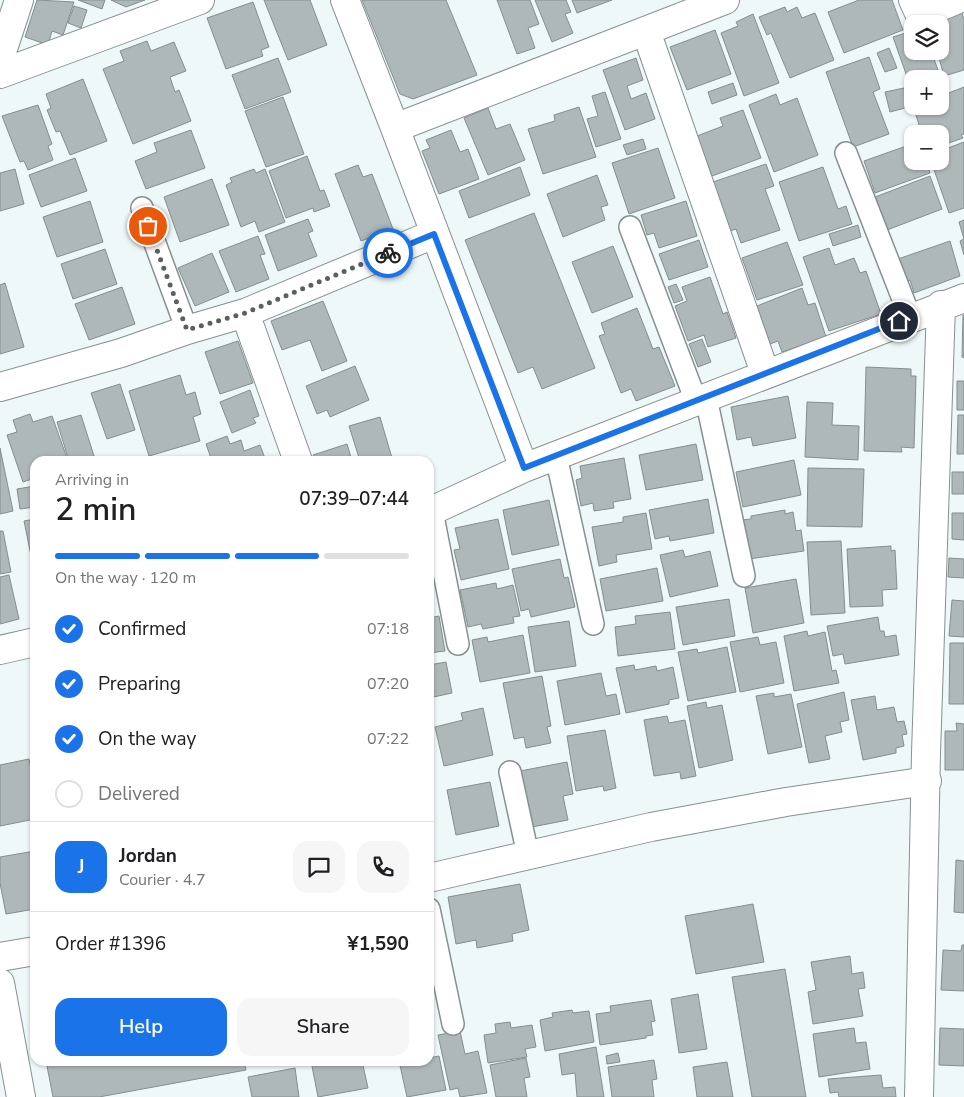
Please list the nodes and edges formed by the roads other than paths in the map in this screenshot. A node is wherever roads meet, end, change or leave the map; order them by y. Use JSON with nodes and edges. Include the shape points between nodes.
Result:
{"nodes":[{"id":1,"x":19,"y":0,"type":"edge"},
{"id":2,"x":199,"y":0,"type":"edge"},
{"id":3,"x":345,"y":0,"type":"edge"},
{"id":4,"x":725,"y":0,"type":"edge"},
{"id":5,"x":913,"y":0,"type":"edge"},
{"id":6,"x":956,"y":0,"type":"edge"},
{"id":7,"x":646,"y":31,"type":"junction"},
{"id":8,"x":0,"y":58,"type":"edge"},
{"id":9,"x":0,"y":74,"type":"edge"},
{"id":10,"x":396,"y":128,"type":"junction"},
{"id":11,"x":846,"y":153,"type":"dead end"},
{"id":12,"x":142,"y":208,"type":"dead end"},
{"id":13,"x":630,"y":227,"type":"dead end"},
{"id":14,"x":434,"y":234,"type":"junction"},
{"id":15,"x":953,"y":301,"type":"edge"},
{"id":16,"x":245,"y":313,"type":"junction"},
{"id":17,"x":910,"y":317,"type":"junction"},
{"id":18,"x":187,"y":330,"type":"junction"},
{"id":19,"x":765,"y":373,"type":"junction"},
{"id":20,"x":0,"y":387,"type":"edge"},
{"id":21,"x":701,"y":399,"type":"junction"},
{"id":22,"x":296,"y":456,"type":"edge"},
{"id":23,"x":556,"y":456,"type":"junction"},
{"id":24,"x":524,"y":468,"type":"junction"},
{"id":25,"x":434,"y":509,"type":"edge"},
{"id":26,"x":434,"y":530,"type":"edge"},
{"id":27,"x":744,"y":576,"type":"dead end"},
{"id":28,"x":592,"y":624,"type":"dead end"},
{"id":29,"x":30,"y":643,"type":"edge"},
{"id":30,"x":458,"y":644,"type":"dead end"},
{"id":31,"x":0,"y":650,"type":"edge"},
{"id":32,"x":510,"y":772,"type":"dead end"},
{"id":33,"x":927,"y":781,"type":"junction"},
{"id":34,"x":528,"y":855,"type":"junction"},
{"id":35,"x":434,"y":877,"type":"edge"},
{"id":36,"x":434,"y":933,"type":"edge"},
{"id":37,"x":30,"y":952,"type":"edge"},
{"id":38,"x":0,"y":957,"type":"edge"},
{"id":39,"x":0,"y":983,"type":"edge"},
{"id":40,"x":453,"y":1024,"type":"dead end"},
{"id":41,"x":20,"y":1097,"type":"edge"},
{"id":42,"x":919,"y":1097,"type":"edge"}],
"edges":[{"from":1,"to":8,"type":"street"},
{"from":2,"to":9,"type":"street"},
{"from":3,"to":10,"type":"street"},
{"from":4,"to":7,"type":"street"},
{"from":5,"to":6,"type":"street","via":[[920,15]]},
{"from":7,"to":10,"type":"street"},
{"from":7,"to":19,"type":"street"},
{"from":10,"to":14,"type":"street"},
{"from":11,"to":17,"type":"lane"},
{"from":12,"to":18,"type":"lane"},
{"from":13,"to":21,"type":"lane"},
{"from":14,"to":16,"type":"street"},
{"from":14,"to":24,"type":"street"},
{"from":15,"to":17,"type":"street"},
{"from":15,"to":33,"type":"street"},
{"from":16,"to":18,"type":"street"},
{"from":16,"to":22,"type":"street"},
{"from":17,"to":19,"type":"street"},
{"from":18,"to":20,"type":"street"},
{"from":19,"to":21,"type":"street"},
{"from":21,"to":23,"type":"street"},
{"from":21,"to":27,"type":"lane"},
{"from":23,"to":24,"type":"street"},
{"from":23,"to":28,"type":"lane"},
{"from":24,"to":25,"type":"street"},
{"from":26,"to":30,"type":"lane"},
{"from":29,"to":31,"type":"street"},
{"from":32,"to":34,"type":"lane"},
{"from":33,"to":34,"type":"street","via":[[786,802]]},
{"from":33,"to":42,"type":"street"},
{"from":34,"to":35,"type":"street"},
{"from":36,"to":40,"type":"lane"},
{"from":37,"to":38,"type":"street"},
{"from":39,"to":41,"type":"street"}]}
